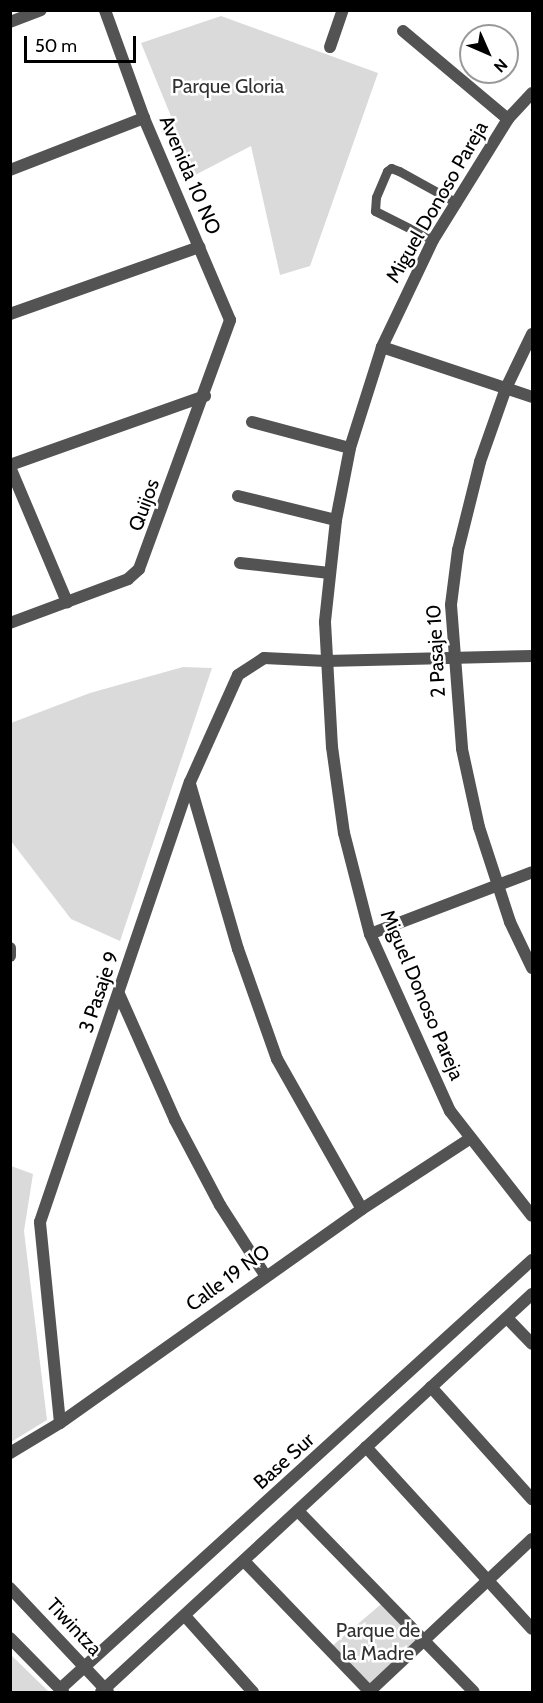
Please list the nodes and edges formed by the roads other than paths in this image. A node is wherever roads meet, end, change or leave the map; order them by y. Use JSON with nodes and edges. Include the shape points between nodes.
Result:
{"nodes":[{"id":1,"x":41,"y":10,"type":"edge"},
{"id":2,"x":105,"y":10,"type":"edge"},
{"id":3,"x":343,"y":10,"type":"edge"},
{"id":4,"x":10,"y":22,"type":"edge"},
{"id":5,"x":403,"y":32,"type":"dead end"},
{"id":6,"x":330,"y":47,"type":"dead end"},
{"id":7,"x":532,"y":93,"type":"edge"},
{"id":8,"x":144,"y":118,"type":"junction"},
{"id":9,"x":508,"y":119,"type":"junction"},
{"id":10,"x":10,"y":170,"type":"edge"},
{"id":11,"x":457,"y":202,"type":"junction"},
{"id":12,"x":433,"y":240,"type":"junction"},
{"id":13,"x":199,"y":247,"type":"junction"},
{"id":14,"x":10,"y":314,"type":"edge"},
{"id":15,"x":230,"y":320,"type":"joint"},
{"id":16,"x":532,"y":334,"type":"edge"},
{"id":17,"x":382,"y":347,"type":"junction"},
{"id":18,"x":506,"y":388,"type":"junction"},
{"id":19,"x":205,"y":396,"type":"junction"},
{"id":20,"x":532,"y":397,"type":"edge"},
{"id":21,"x":252,"y":422,"type":"dead end"},
{"id":22,"x":350,"y":448,"type":"junction"},
{"id":23,"x":10,"y":466,"type":"edge"},
{"id":24,"x":238,"y":496,"type":"dead end"},
{"id":25,"x":336,"y":520,"type":"junction"},
{"id":26,"x":240,"y":563,"type":"dead end"},
{"id":27,"x":329,"y":573,"type":"junction"},
{"id":28,"x":67,"y":602,"type":"junction"},
{"id":29,"x":10,"y":623,"type":"edge"},
{"id":30,"x":532,"y":656,"type":"edge"},
{"id":31,"x":454,"y":657,"type":"junction"},
{"id":32,"x":326,"y":661,"type":"junction"},
{"id":33,"x":190,"y":782,"type":"junction"},
{"id":34,"x":532,"y":872,"type":"edge"},
{"id":35,"x":496,"y":885,"type":"junction"},
{"id":36,"x":370,"y":934,"type":"junction"},
{"id":37,"x":532,"y":968,"type":"edge"},
{"id":38,"x":119,"y":994,"type":"junction"},
{"id":39,"x":471,"y":1138,"type":"junction"},
{"id":40,"x":362,"y":1209,"type":"junction"},
{"id":41,"x":532,"y":1216,"type":"edge"},
{"id":42,"x":532,"y":1260,"type":"edge"},
{"id":43,"x":266,"y":1275,"type":"junction"},
{"id":44,"x":532,"y":1294,"type":"edge"},
{"id":45,"x":507,"y":1318,"type":"junction"},
{"id":46,"x":532,"y":1344,"type":"edge"},
{"id":47,"x":431,"y":1387,"type":"junction"},
{"id":48,"x":60,"y":1423,"type":"junction"},
{"id":49,"x":366,"y":1447,"type":"junction"},
{"id":50,"x":10,"y":1452,"type":"edge"},
{"id":51,"x":532,"y":1499,"type":"edge"},
{"id":52,"x":298,"y":1511,"type":"junction"},
{"id":53,"x":532,"y":1539,"type":"edge"},
{"id":54,"x":243,"y":1561,"type":"junction"},
{"id":55,"x":489,"y":1581,"type":"junction"},
{"id":56,"x":10,"y":1588,"type":"edge"},
{"id":57,"x":184,"y":1616,"type":"junction"},
{"id":58,"x":532,"y":1629,"type":"edge"},
{"id":59,"x":10,"y":1638,"type":"edge"},
{"id":60,"x":425,"y":1640,"type":"junction"},
{"id":61,"x":86,"y":1667,"type":"junction"},
{"id":62,"x":62,"y":1691,"type":"edge"},
{"id":63,"x":105,"y":1691,"type":"edge"},
{"id":64,"x":253,"y":1692,"type":"edge"},
{"id":65,"x":370,"y":1692,"type":"edge"},
{"id":66,"x":474,"y":1692,"type":"edge"}],
"edges":[{"from":1,"to":4,"type":"street"},
{"from":2,"to":8,"type":"street","name":"Avenida 10 NO"},
{"from":3,"to":6,"type":"street"},
{"from":5,"to":9,"type":"street"},
{"from":7,"to":9,"type":"street","name":"Miguel Donoso Pareja"},
{"from":8,"to":10,"type":"street"},
{"from":8,"to":13,"type":"street","name":"Avenida 10 NO"},
{"from":9,"to":11,"type":"street","name":"Miguel Donoso Pareja"},
{"from":11,"to":12,"type":"street","name":"Miguel Donoso Pareja"},
{"from":11,"to":12,"type":"lane","via":[[399,171],[387,171],[376,197],[375,211]]},
{"from":12,"to":17,"type":"street","name":"Miguel Donoso Pareja"},
{"from":13,"to":14,"type":"street"},
{"from":13,"to":15,"type":"street","name":"Avenida 10 NO"},
{"from":15,"to":19,"type":"street","name":"Quijos"},
{"from":16,"to":18,"type":"street","name":"2 Pasaje 10"},
{"from":17,"to":18,"type":"street"},
{"from":17,"to":22,"type":"street","name":"Miguel Donoso Pareja"},
{"from":18,"to":20,"type":"street"},
{"from":18,"to":31,"type":"street","name":"2 Pasaje 10","via":[[480,462],[458,550],[451,605]]},
{"from":19,"to":23,"type":"street"},
{"from":19,"to":28,"type":"street","name":"Quijos","via":[[139,569],[128,579]]},
{"from":21,"to":22,"type":"street"},
{"from":22,"to":25,"type":"street","name":"Miguel Donoso Pareja"},
{"from":23,"to":28,"type":"street"},
{"from":24,"to":25,"type":"street"},
{"from":25,"to":27,"type":"street","name":"Miguel Donoso Pareja"},
{"from":26,"to":27,"type":"street"},
{"from":27,"to":32,"type":"street","name":"Miguel Donoso Pareja"},
{"from":28,"to":29,"type":"street","name":"Quijos"},
{"from":30,"to":31,"type":"street","name":"3 Pasaje 9"},
{"from":31,"to":32,"type":"street","name":"3 Pasaje 9"},
{"from":31,"to":35,"type":"street","name":"2 Pasaje 10","via":[[462,749]]},
{"from":32,"to":33,"type":"street","name":"3 Pasaje 9","via":[[264,658],[238,675]]},
{"from":32,"to":36,"type":"street","name":"Miguel Donoso Pareja","via":[[344,833]]},
{"from":33,"to":38,"type":"street","name":"3 Pasaje 9"},
{"from":33,"to":40,"type":"street","via":[[235,939],[277,1059]]},
{"from":34,"to":35,"type":"street"},
{"from":35,"to":36,"type":"street"},
{"from":35,"to":37,"type":"street","name":"2 Pasaje 10"},
{"from":36,"to":39,"type":"street","name":"Miguel Donoso Pareja","via":[[450,1111]]},
{"from":38,"to":43,"type":"street","via":[[175,1120],[220,1205]]},
{"from":38,"to":48,"type":"street","name":"3 Pasaje 9","via":[[40,1222]]},
{"from":39,"to":40,"type":"street","name":"Calle 19 NO"},
{"from":39,"to":41,"type":"street","name":"Miguel Donoso Pareja"},
{"from":40,"to":43,"type":"street","name":"Calle 19 NO"},
{"from":42,"to":61,"type":"street","name":"Base Sur"},
{"from":43,"to":48,"type":"street","name":"Calle 19 NO"},
{"from":44,"to":45,"type":"street"},
{"from":45,"to":46,"type":"street"},
{"from":45,"to":47,"type":"street"},
{"from":47,"to":49,"type":"street"},
{"from":47,"to":51,"type":"street"},
{"from":48,"to":50,"type":"street","name":"Calle 19 NO"},
{"from":49,"to":52,"type":"street"},
{"from":49,"to":55,"type":"street"},
{"from":52,"to":54,"type":"street"},
{"from":52,"to":60,"type":"street"},
{"from":53,"to":55,"type":"street"},
{"from":54,"to":57,"type":"street"},
{"from":54,"to":65,"type":"street"},
{"from":55,"to":58,"type":"street"},
{"from":55,"to":60,"type":"street"},
{"from":56,"to":61,"type":"street","name":"Tiwintza"},
{"from":57,"to":63,"type":"street"},
{"from":57,"to":64,"type":"street"},
{"from":59,"to":62,"type":"street"},
{"from":60,"to":65,"type":"street"},
{"from":60,"to":66,"type":"street"},
{"from":61,"to":62,"type":"street","name":"Base Sur"},
{"from":61,"to":63,"type":"street","name":"Tiwintza"}]}
